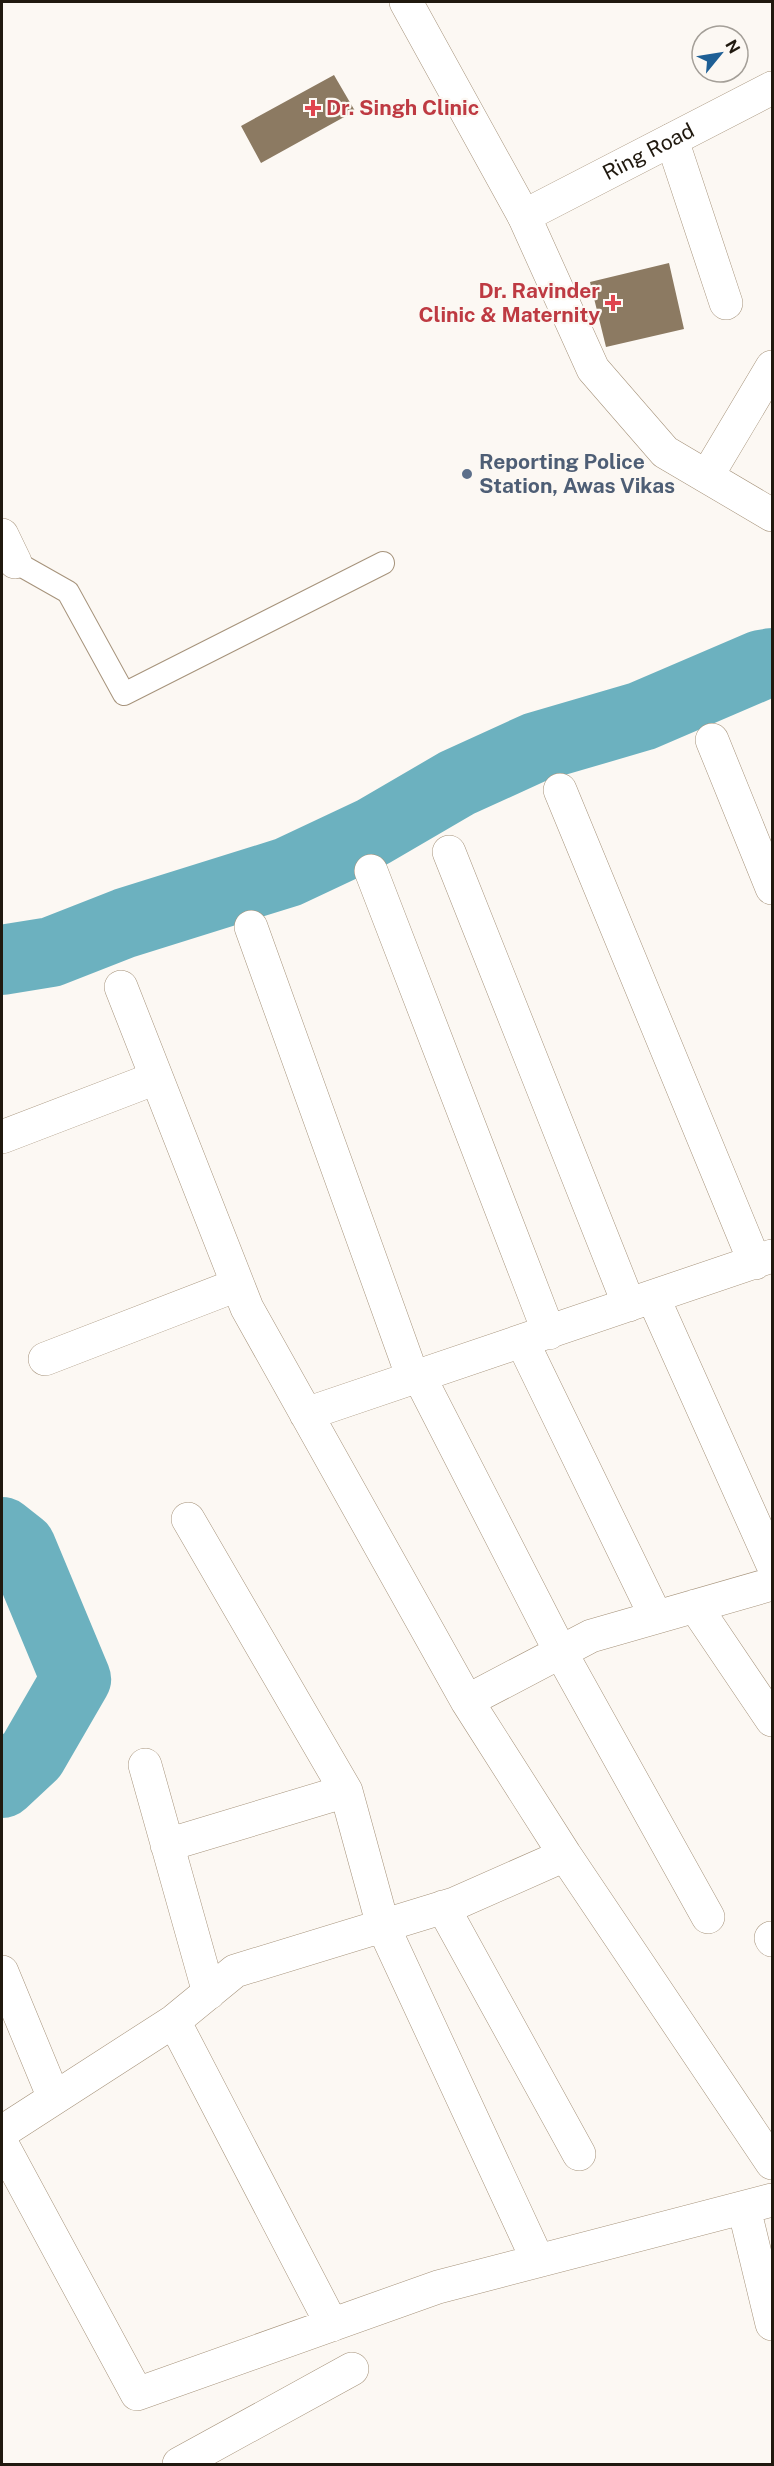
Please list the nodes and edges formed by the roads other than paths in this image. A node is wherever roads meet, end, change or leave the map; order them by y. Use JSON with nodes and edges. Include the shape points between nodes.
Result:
{"nodes":[{"id":1,"x":406,"y":2,"type":"edge"},
{"id":2,"x":772,"y":88,"type":"edge"},
{"id":3,"x":672,"y":140,"type":"junction"},
{"id":4,"x":524,"y":216,"type":"junction"},
{"id":5,"x":726,"y":303,"type":"dead end"},
{"id":6,"x":772,"y":367,"type":"edge"},
{"id":7,"x":706,"y":477,"type":"junction"},
{"id":8,"x":772,"y":515,"type":"edge"},
{"id":9,"x":8,"y":548,"type":"edge"},
{"id":10,"x":383,"y":563,"type":"dead end"},
{"id":11,"x":712,"y":740,"type":"dead end"},
{"id":12,"x":560,"y":790,"type":"dead end"},
{"id":13,"x":449,"y":852,"type":"dead end"},
{"id":14,"x":371,"y":871,"type":"dead end"},
{"id":15,"x":772,"y":888,"type":"edge"},
{"id":16,"x":251,"y":927,"type":"dead end"},
{"id":17,"x":121,"y":987,"type":"dead end"},
{"id":18,"x":156,"y":1077,"type":"junction"},
{"id":19,"x":2,"y":1135,"type":"edge"},
{"id":20,"x":764,"y":1260,"type":"edge"},
{"id":21,"x":237,"y":1285,"type":"junction"},
{"id":22,"x":641,"y":1301,"type":"junction"},
{"id":23,"x":535,"y":1337,"type":"junction"},
{"id":24,"x":45,"y":1359,"type":"dead end"},
{"id":25,"x":416,"y":1377,"type":"junction"},
{"id":26,"x":306,"y":1414,"type":"junction"},
{"id":27,"x":188,"y":1519,"type":"dead end"},
{"id":28,"x":772,"y":1563,"type":"edge"},
{"id":29,"x":772,"y":1584,"type":"edge"},
{"id":30,"x":695,"y":1606,"type":"junction"},
{"id":31,"x":656,"y":1617,"type":"junction"},
{"id":32,"x":560,"y":1651,"type":"junction"},
{"id":33,"x":467,"y":1701,"type":"junction"},
{"id":34,"x":772,"y":1720,"type":"edge"},
{"id":35,"x":145,"y":1765,"type":"dead end"},
{"id":36,"x":346,"y":1791,"type":"junction"},
{"id":37,"x":167,"y":1845,"type":"junction"},
{"id":38,"x":565,"y":1855,"type":"junction"},
{"id":39,"x":443,"y":1907,"type":"junction"},
{"id":40,"x":708,"y":1917,"type":"dead end"},
{"id":41,"x":383,"y":1926,"type":"junction"},
{"id":42,"x":2,"y":1972,"type":"edge"},
{"id":43,"x":209,"y":1993,"type":"junction"},
{"id":44,"x":174,"y":2021,"type":"junction"},
{"id":45,"x":54,"y":2098,"type":"junction"},
{"id":46,"x":2,"y":2132,"type":"edge"},
{"id":47,"x":2,"y":2144,"type":"edge"},
{"id":48,"x":579,"y":2154,"type":"dead end"},
{"id":49,"x":772,"y":2163,"type":"edge"},
{"id":50,"x":758,"y":2204,"type":"edge"},
{"id":51,"x":538,"y":2261,"type":"junction"},
{"id":52,"x":772,"y":2324,"type":"edge"},
{"id":53,"x":332,"y":2325,"type":"junction"},
{"id":54,"x":352,"y":2369,"type":"dead end"},
{"id":55,"x":179,"y":2464,"type":"edge"}],
"edges":[{"from":1,"to":4,"type":"street"},
{"from":2,"to":3,"type":"street","name":"Ring Road"},
{"from":3,"to":4,"type":"street","name":"Ring Road"},
{"from":3,"to":5,"type":"street"},
{"from":4,"to":7,"type":"street","via":[[593,369],[665,452]]},
{"from":6,"to":7,"type":"street"},
{"from":7,"to":8,"type":"street"},
{"from":9,"to":10,"type":"lane","via":[[68,592],[124,694]]},
{"from":11,"to":15,"type":"street"},
{"from":12,"to":20,"type":"street"},
{"from":13,"to":22,"type":"street"},
{"from":14,"to":23,"type":"street"},
{"from":16,"to":25,"type":"street"},
{"from":17,"to":18,"type":"street"},
{"from":18,"to":19,"type":"street"},
{"from":18,"to":21,"type":"street"},
{"from":20,"to":22,"type":"street"},
{"from":21,"to":24,"type":"street"},
{"from":21,"to":26,"type":"street"},
{"from":22,"to":23,"type":"street"},
{"from":22,"to":28,"type":"street"},
{"from":23,"to":25,"type":"street"},
{"from":23,"to":31,"type":"street"},
{"from":25,"to":26,"type":"street"},
{"from":25,"to":32,"type":"street"},
{"from":26,"to":33,"type":"street"},
{"from":27,"to":36,"type":"street"},
{"from":29,"to":30,"type":"street"},
{"from":30,"to":31,"type":"street"},
{"from":30,"to":34,"type":"street"},
{"from":31,"to":32,"type":"street","via":[[591,1636]]},
{"from":32,"to":33,"type":"street"},
{"from":32,"to":40,"type":"street"},
{"from":33,"to":38,"type":"street"},
{"from":35,"to":37,"type":"street"},
{"from":36,"to":37,"type":"street"},
{"from":36,"to":41,"type":"street"},
{"from":37,"to":43,"type":"street"},
{"from":38,"to":39,"type":"street"},
{"from":38,"to":49,"type":"street"},
{"from":39,"to":41,"type":"street"},
{"from":39,"to":48,"type":"street"},
{"from":41,"to":43,"type":"street","via":[[235,1971]]},
{"from":41,"to":51,"type":"street"},
{"from":42,"to":45,"type":"street"},
{"from":43,"to":44,"type":"street"},
{"from":44,"to":45,"type":"street"},
{"from":44,"to":53,"type":"street"},
{"from":45,"to":46,"type":"street"},
{"from":47,"to":53,"type":"street","via":[[137,2394]]},
{"from":50,"to":51,"type":"street"},
{"from":50,"to":52,"type":"street"},
{"from":51,"to":53,"type":"street","via":[[438,2287]]},
{"from":54,"to":55,"type":"street"}]}
